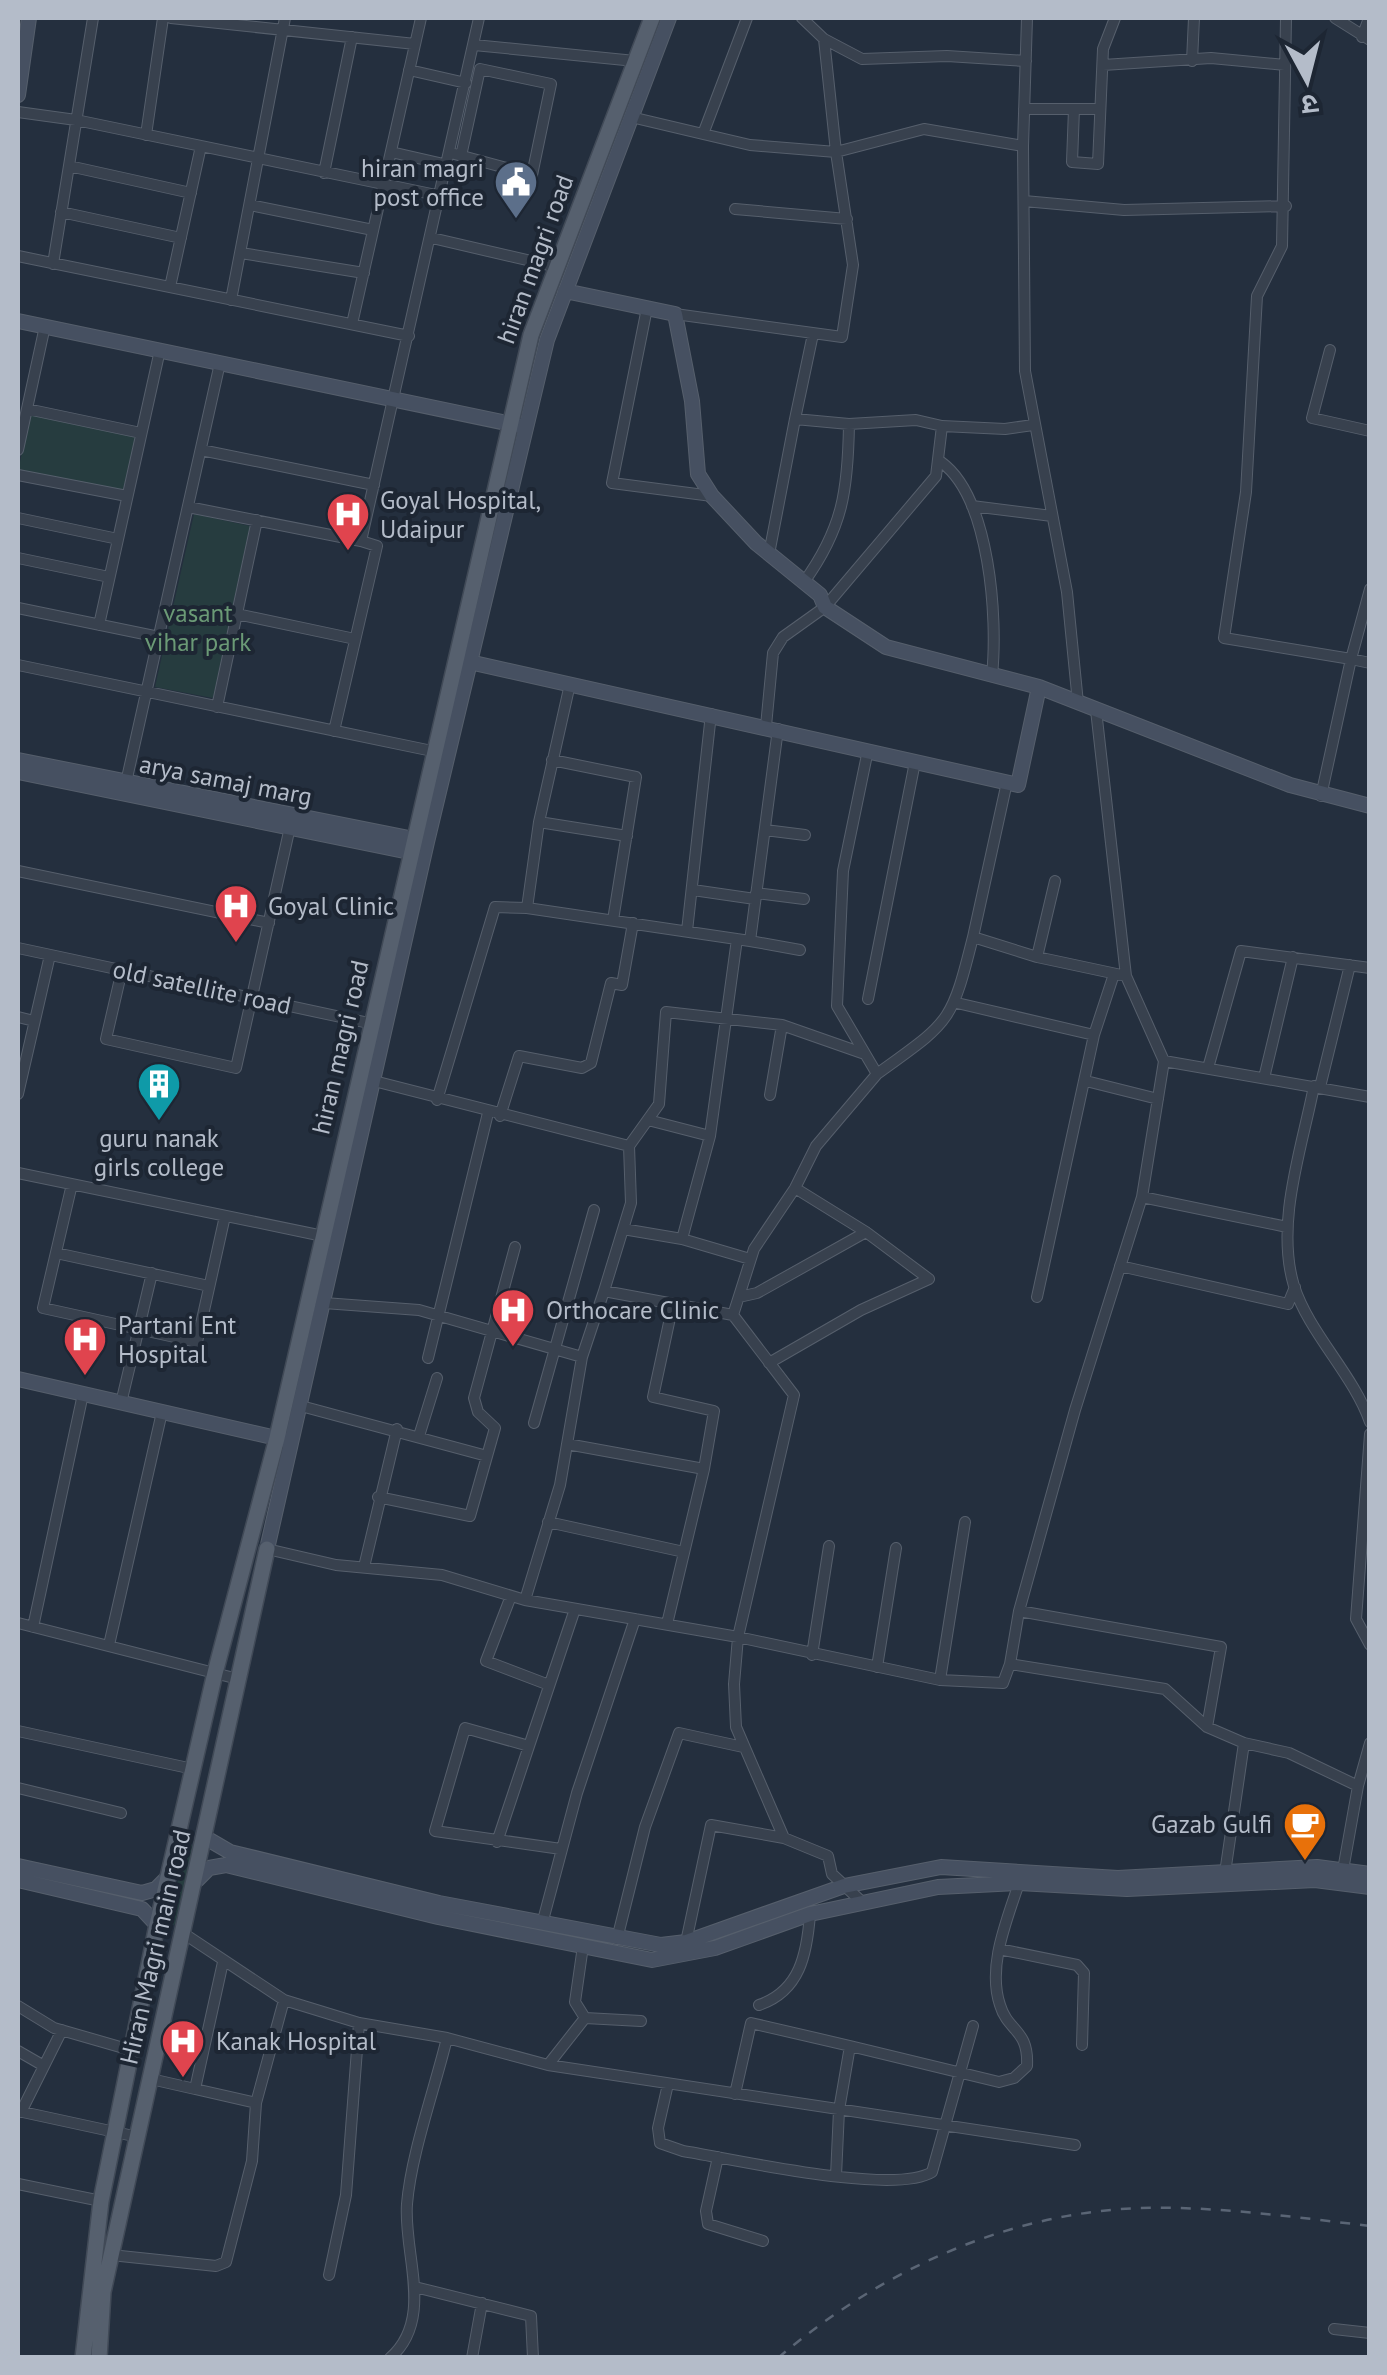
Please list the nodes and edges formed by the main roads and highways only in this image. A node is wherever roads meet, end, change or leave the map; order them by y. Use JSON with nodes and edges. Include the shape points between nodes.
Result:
{"nodes":[{"id":1,"x":652,"y":18,"type":"edge"},
{"id":2,"x":268,"y":1548,"type":"road end"},
{"id":3,"x":180,"y":1831,"type":"junction"},
{"id":4,"x":206,"y":1838,"type":"junction"},
{"id":5,"x":158,"y":1925,"type":"junction"},
{"id":6,"x":183,"y":1933,"type":"junction"},
{"id":7,"x":83,"y":2358,"type":"edge"},
{"id":8,"x":99,"y":2358,"type":"edge"}],
"edges":[{"from":1,"to":3,"type":"main road","name":"hiran magri road","via":[[532,335],[518,425],[323,1236],[285,1440],[215,1673]]},
{"from":2,"to":4,"type":"main road","name":"Hiran Magri main road"},
{"from":3,"to":4,"type":"main road"},
{"from":3,"to":5,"type":"main road","name":"hiran magri road"},
{"from":4,"to":6,"type":"main road","name":"Hiran Magri main road"},
{"from":5,"to":6,"type":"main road"},
{"from":5,"to":7,"type":"main road","name":"Hiran Magri main road","via":[[101,2201]]},
{"from":6,"to":8,"type":"main road","name":"Hiran Magri main road","via":[[111,2256]]}]}
